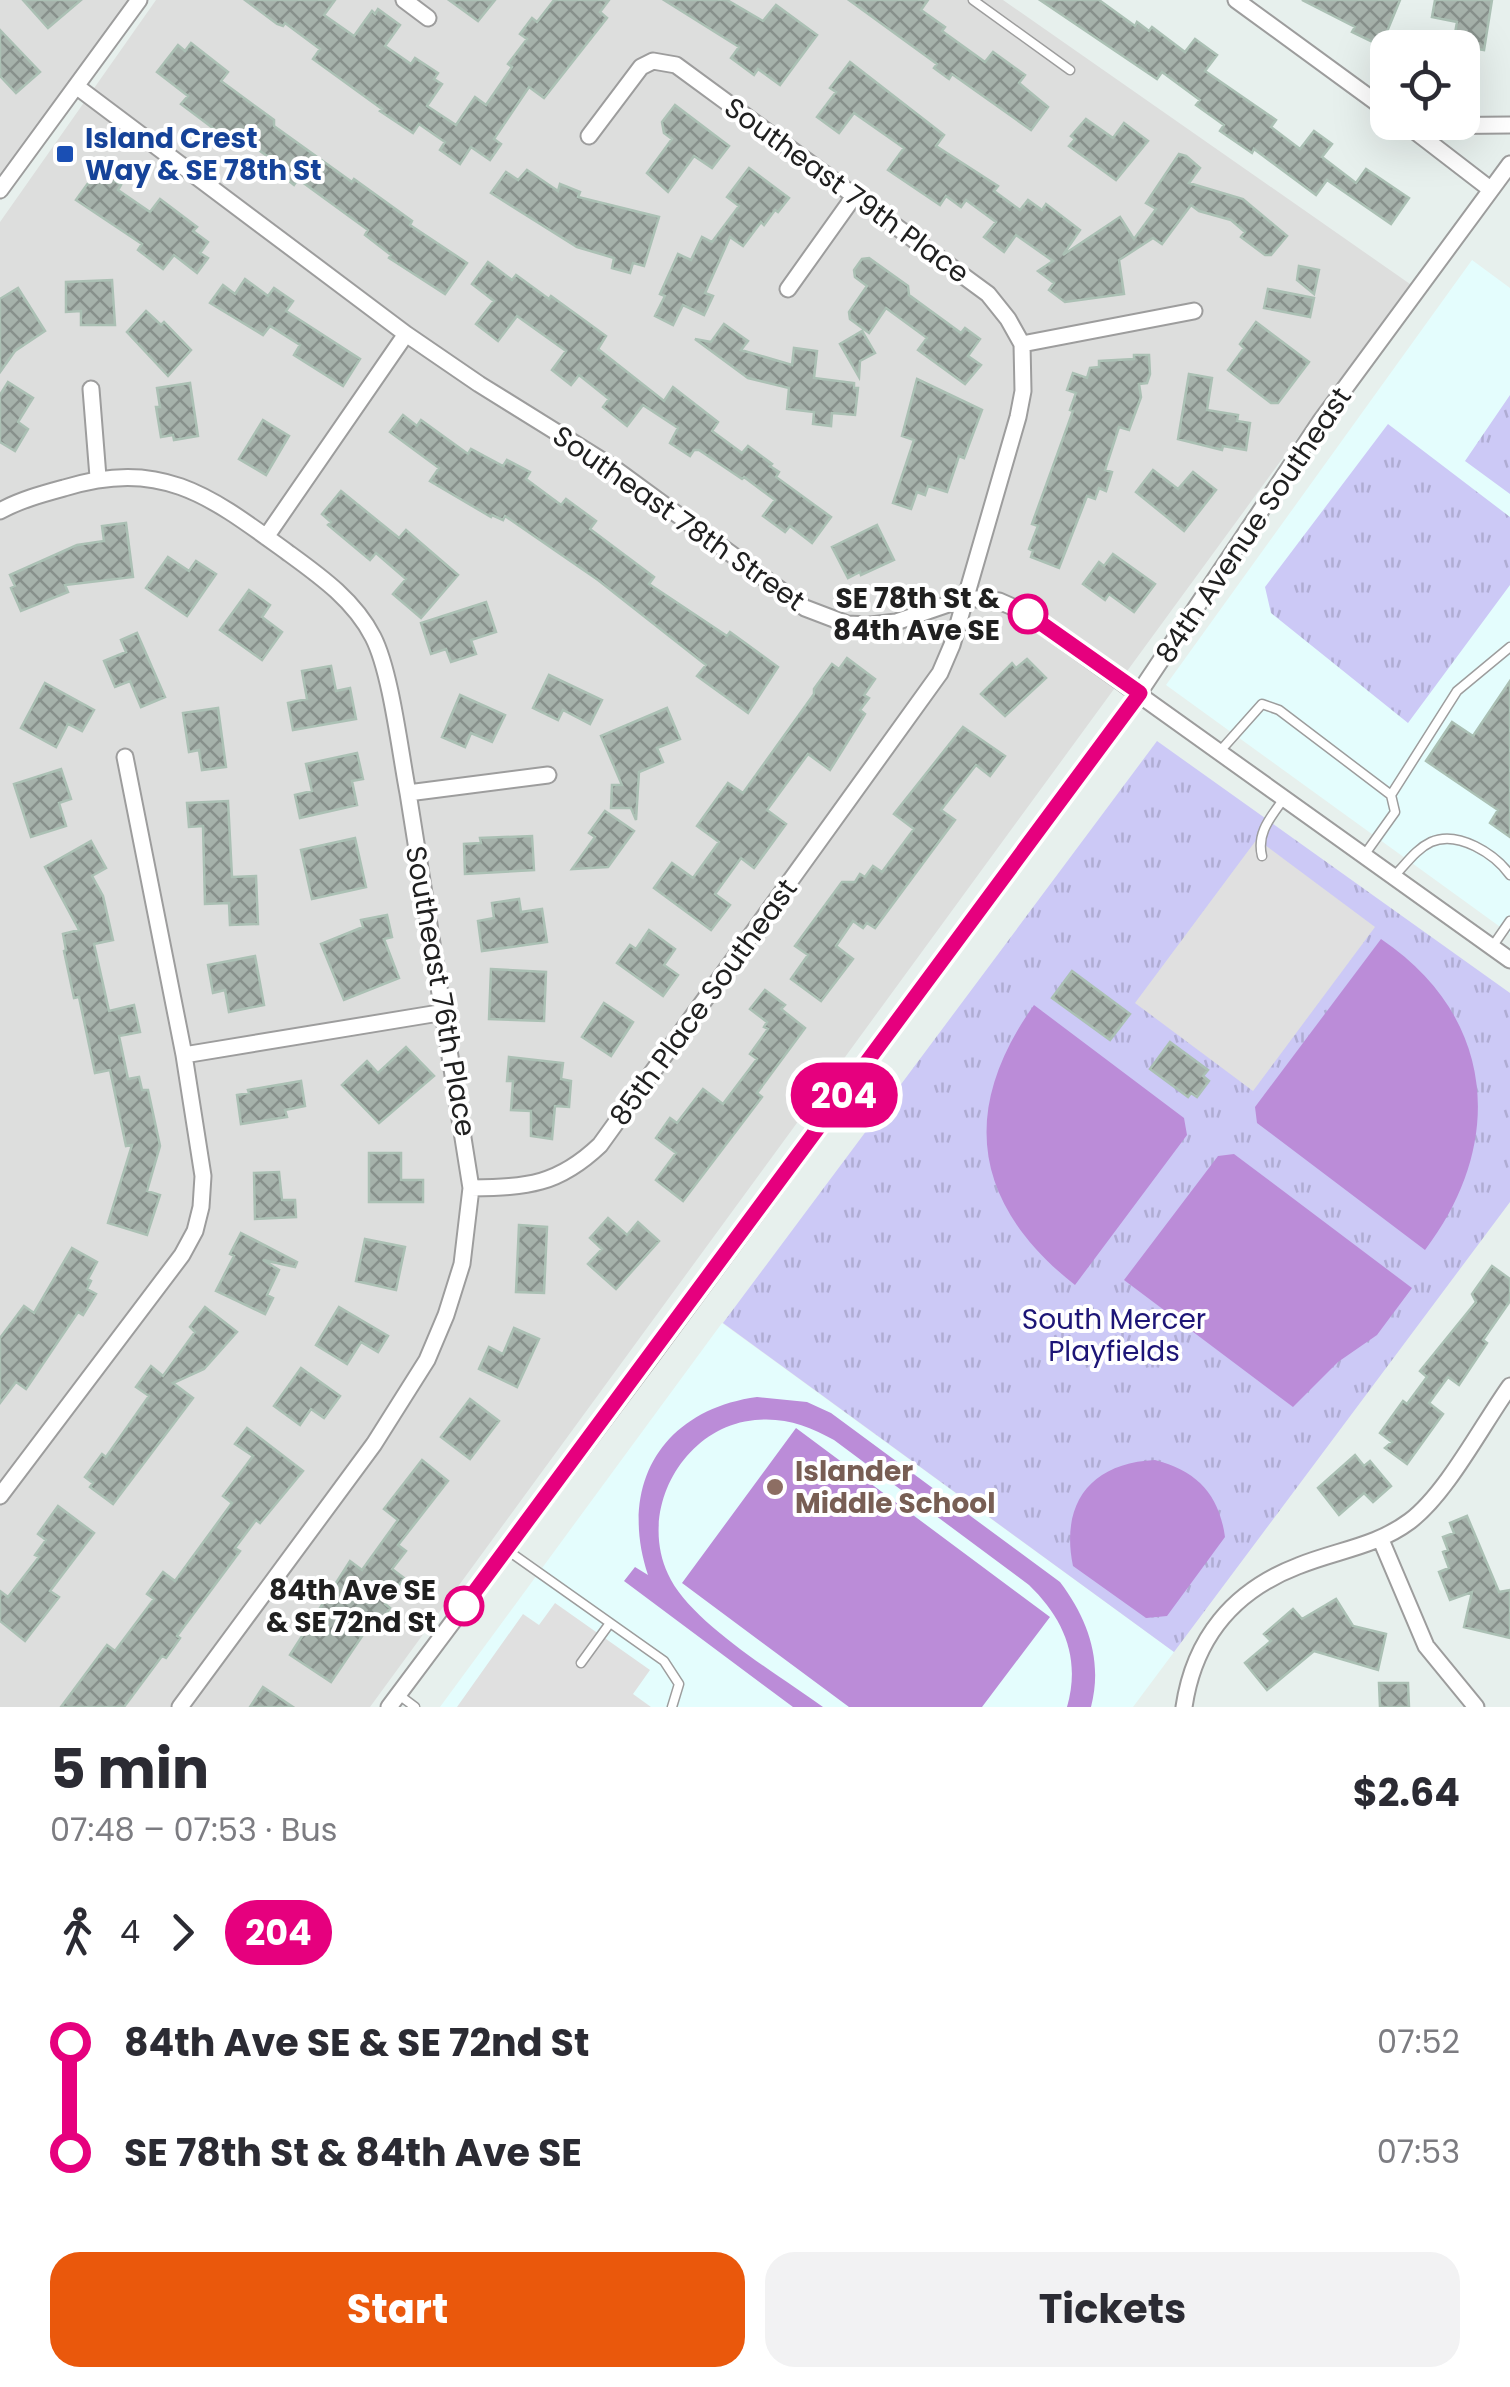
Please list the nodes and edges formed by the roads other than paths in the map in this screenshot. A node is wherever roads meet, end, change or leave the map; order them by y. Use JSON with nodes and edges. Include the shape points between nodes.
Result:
{"nodes":[{"id":1,"x":140,"y":0,"type":"edge"},
{"id":2,"x":404,"y":0,"type":"edge"},
{"id":3,"x":973,"y":0,"type":"edge"},
{"id":4,"x":1236,"y":0,"type":"edge"},
{"id":5,"x":428,"y":18,"type":"dead end"},
{"id":6,"x":1070,"y":70,"type":"dead end"},
{"id":7,"x":76,"y":86,"type":"junction"},
{"id":8,"x":1370,"y":98,"type":"edge"},
{"id":9,"x":1480,"y":125,"type":"edge"},
{"id":10,"x":1510,"y":125,"type":"edge"},
{"id":11,"x":589,"y":136,"type":"dead end"},
{"id":12,"x":1427,"y":140,"type":"edge"},
{"id":13,"x":1510,"y":164,"type":"edge"},
{"id":14,"x":1490,"y":189,"type":"junction"},
{"id":15,"x":0,"y":190,"type":"edge"},
{"id":16,"x":855,"y":194,"type":"junction"},
{"id":17,"x":788,"y":289,"type":"dead end"},
{"id":18,"x":1194,"y":311,"type":"dead end"},
{"id":19,"x":406,"y":334,"type":"junction"},
{"id":20,"x":1022,"y":344,"type":"junction"},
{"id":21,"x":91,"y":389,"type":"dead end"},
{"id":22,"x":98,"y":478,"type":"junction"},
{"id":23,"x":0,"y":511,"type":"edge"},
{"id":24,"x":266,"y":537,"type":"junction"},
{"id":25,"x":966,"y":598,"type":"junction"},
{"id":26,"x":1510,"y":647,"type":"edge"},
{"id":27,"x":1140,"y":693,"type":"junction"},
{"id":28,"x":1220,"y":750,"type":"junction"},
{"id":29,"x":125,"y":757,"type":"dead end"},
{"id":30,"x":548,"y":774,"type":"dead end"},
{"id":31,"x":408,"y":794,"type":"junction"},
{"id":32,"x":1391,"y":795,"type":"junction"},
{"id":33,"x":1286,"y":797,"type":"junction"},
{"id":34,"x":1365,"y":854,"type":"junction"},
{"id":35,"x":1262,"y":856,"type":"dead end"},
{"id":36,"x":1394,"y":875,"type":"junction"},
{"id":37,"x":1510,"y":875,"type":"edge"},
{"id":38,"x":1510,"y":921,"type":"edge"},
{"id":39,"x":1492,"y":947,"type":"junction"},
{"id":40,"x":1510,"y":960,"type":"edge"},
{"id":41,"x":444,"y":1012,"type":"junction"},
{"id":42,"x":184,"y":1055,"type":"junction"},
{"id":43,"x":472,"y":1188,"type":"junction"},
{"id":44,"x":1510,"y":1386,"type":"edge"},
{"id":45,"x":0,"y":1496,"type":"edge"},
{"id":46,"x":1381,"y":1540,"type":"junction"},
{"id":47,"x":506,"y":1550,"type":"junction"},
{"id":48,"x":610,"y":1623,"type":"junction"},
{"id":49,"x":581,"y":1663,"type":"dead end"},
{"id":50,"x":394,"y":1701,"type":"edge"},
{"id":51,"x":180,"y":1707,"type":"edge"},
{"id":52,"x":415,"y":1707,"type":"edge"},
{"id":53,"x":672,"y":1707,"type":"edge"},
{"id":54,"x":1184,"y":1707,"type":"edge"},
{"id":55,"x":1476,"y":1707,"type":"edge"}],
"edges":[{"from":1,"to":7,"type":"street"},
{"from":2,"to":5,"type":"street"},
{"from":3,"to":6,"type":"lane"},
{"from":4,"to":8,"type":"street"},
{"from":7,"to":15,"type":"street"},
{"from":7,"to":19,"type":"street","name":"Southeast 78th Street"},
{"from":9,"to":10,"type":"street"},
{"from":11,"to":16,"type":"street","name":"Southeast 79th Place","via":[[630,78],[652,61],[676,65]]},
{"from":12,"to":14,"type":"street"},
{"from":13,"to":14,"type":"street","name":"84th Avenue Southeast"},
{"from":14,"to":27,"type":"street","name":"84th Avenue Southeast","via":[[1320,422]]},
{"from":16,"to":17,"type":"street"},
{"from":16,"to":20,"type":"street","name":"Southeast 79th Place","via":[[988,294]]},
{"from":18,"to":20,"type":"street"},
{"from":19,"to":24,"type":"street"},
{"from":19,"to":25,"type":"street","name":"Southeast 78th Street","via":[[611,466],[805,608],[871,626]]},
{"from":20,"to":25,"type":"street","name":"85th Place Southeast","via":[[1018,417]]},
{"from":21,"to":22,"type":"street"},
{"from":22,"to":23,"type":"street","name":"Southeast 76th Place"},
{"from":22,"to":24,"type":"street","name":"Southeast 76th Place","via":[[174,483]]},
{"from":24,"to":31,"type":"street","name":"Southeast 76th Place","via":[[340,593],[375,641]]},
{"from":25,"to":27,"type":"street","name":"Southeast 78th Street","via":[[1022,610]]},
{"from":25,"to":43,"type":"street","name":"85th Place Southeast","via":[[952,645],[925,696],[600,1145],[547,1182]]},
{"from":26,"to":32,"type":"lane","via":[[1457,691]]},
{"from":27,"to":28,"type":"street","name":"Southeast 78th Street"},
{"from":27,"to":47,"type":"street","name":"84th Avenue Southeast"},
{"from":28,"to":32,"type":"lane","via":[[1262,704],[1270,705]]},
{"from":28,"to":33,"type":"street","name":"Southeast 78th Street"},
{"from":29,"to":42,"type":"street"},
{"from":30,"to":31,"type":"street"},
{"from":31,"to":41,"type":"street","name":"Southeast 76th Place"},
{"from":32,"to":34,"type":"lane","via":[[1395,812]]},
{"from":33,"to":34,"type":"street","name":"Southeast 78th Street"},
{"from":33,"to":35,"type":"lane","via":[[1263,829]]},
{"from":34,"to":36,"type":"street","name":"Southeast 78th Street"},
{"from":36,"to":37,"type":"lane","via":[[1434,840],[1453,839]]},
{"from":36,"to":39,"type":"street","name":"Southeast 78th Street"},
{"from":38,"to":39,"type":"lane"},
{"from":39,"to":40,"type":"street","name":"Southeast 78th Street"},
{"from":41,"to":42,"type":"street"},
{"from":41,"to":43,"type":"street","name":"Southeast 76th Place"},
{"from":42,"to":45,"type":"street","via":[[202,1176],[195,1231]]},
{"from":43,"to":51,"type":"street","via":[[462,1264],[426,1360],[374,1444]]},
{"from":44,"to":46,"type":"street","via":[[1431,1500]]},
{"from":46,"to":54,"type":"street","via":[[1296,1566],[1238,1603],[1206,1636]]},
{"from":46,"to":55,"type":"street","via":[[1426,1646]]},
{"from":47,"to":48,"type":"lane"},
{"from":47,"to":50,"type":"street","name":"84th Avenue Southeast"},
{"from":48,"to":49,"type":"lane"},
{"from":48,"to":53,"type":"lane","via":[[664,1661],[679,1684]]},
{"from":50,"to":52,"type":"lane"}]}
